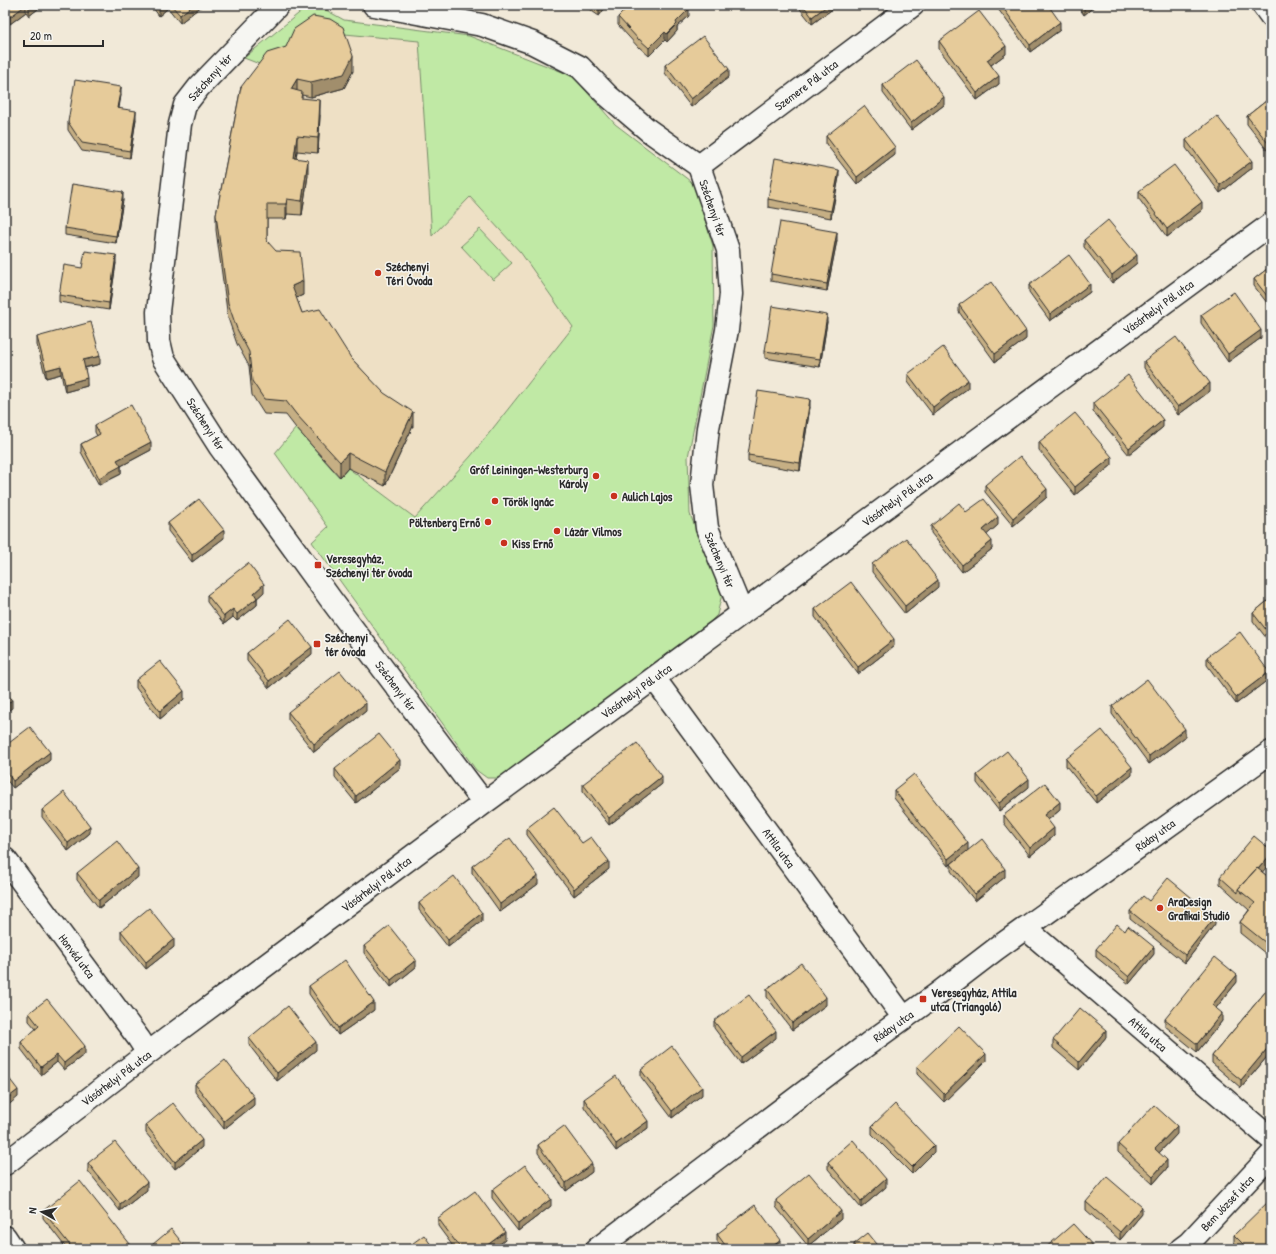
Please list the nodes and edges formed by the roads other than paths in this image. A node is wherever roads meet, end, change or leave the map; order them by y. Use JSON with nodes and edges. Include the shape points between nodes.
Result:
{"nodes":[{"id":1,"x":278,"y":5,"type":"edge"},
{"id":2,"x":374,"y":5,"type":"edge"},
{"id":3,"x":913,"y":5,"type":"edge"},
{"id":4,"x":1263,"y":5,"type":"edge"},
{"id":5,"x":1271,"y":16,"type":"edge"},
{"id":6,"x":699,"y":166,"type":"junction"},
{"id":7,"x":1271,"y":224,"type":"edge"},
{"id":8,"x":742,"y":613,"type":"junction"},
{"id":9,"x":654,"y":678,"type":"junction"},
{"id":10,"x":1271,"y":752,"type":"edge"},
{"id":11,"x":484,"y":803,"type":"junction"},
{"id":12,"x":5,"y":859,"type":"edge"},
{"id":13,"x":1025,"y":928,"type":"junction"},
{"id":14,"x":904,"y":1018,"type":"junction"},
{"id":15,"x":148,"y":1053,"type":"junction"},
{"id":16,"x":1271,"y":1139,"type":"edge"},
{"id":17,"x":1271,"y":1155,"type":"edge"},
{"id":18,"x":5,"y":1164,"type":"edge"},
{"id":19,"x":5,"y":1238,"type":"edge"},
{"id":20,"x":13,"y":1249,"type":"edge"},
{"id":21,"x":596,"y":1249,"type":"edge"},
{"id":22,"x":1181,"y":1249,"type":"edge"}],
"edges":[{"from":1,"to":11,"type":"street","name":"Széchenyi tér","via":[[199,87],[185,105],[180,124],[158,312],[159,341],[163,358],[225,454],[332,602]]},
{"from":2,"to":6,"type":"street","name":"Széchenyi tér","via":[[482,24],[533,43],[580,67],[607,95],[648,130]]},
{"from":3,"to":6,"type":"street","name":"Szemere Pál utca"},
{"from":4,"to":5,"type":"street"},
{"from":6,"to":8,"type":"street","name":"Széchenyi tér","via":[[728,250],[731,294],[727,330],[708,428],[702,485],[707,528]]},
{"from":7,"to":8,"type":"street","name":"Vásárhelyi Pál utca"},
{"from":8,"to":9,"type":"street","name":"Vásárhelyi Pál utca"},
{"from":9,"to":11,"type":"street","name":"Vásárhelyi Pál utca"},
{"from":9,"to":14,"type":"street","name":"Attila utca"},
{"from":10,"to":13,"type":"street","name":"Ráday utca"},
{"from":11,"to":15,"type":"street","name":"Vásárhelyi Pál utca"},
{"from":12,"to":15,"type":"street","name":"Honvéd utca"},
{"from":13,"to":14,"type":"street","name":"Ráday utca"},
{"from":13,"to":16,"type":"street","name":"Attila utca"},
{"from":14,"to":21,"type":"street","name":"Ráday utca"},
{"from":15,"to":18,"type":"street","name":"Vásárhelyi Pál utca"},
{"from":17,"to":22,"type":"street","name":"Bem József utca"},
{"from":19,"to":20,"type":"street"}]}
